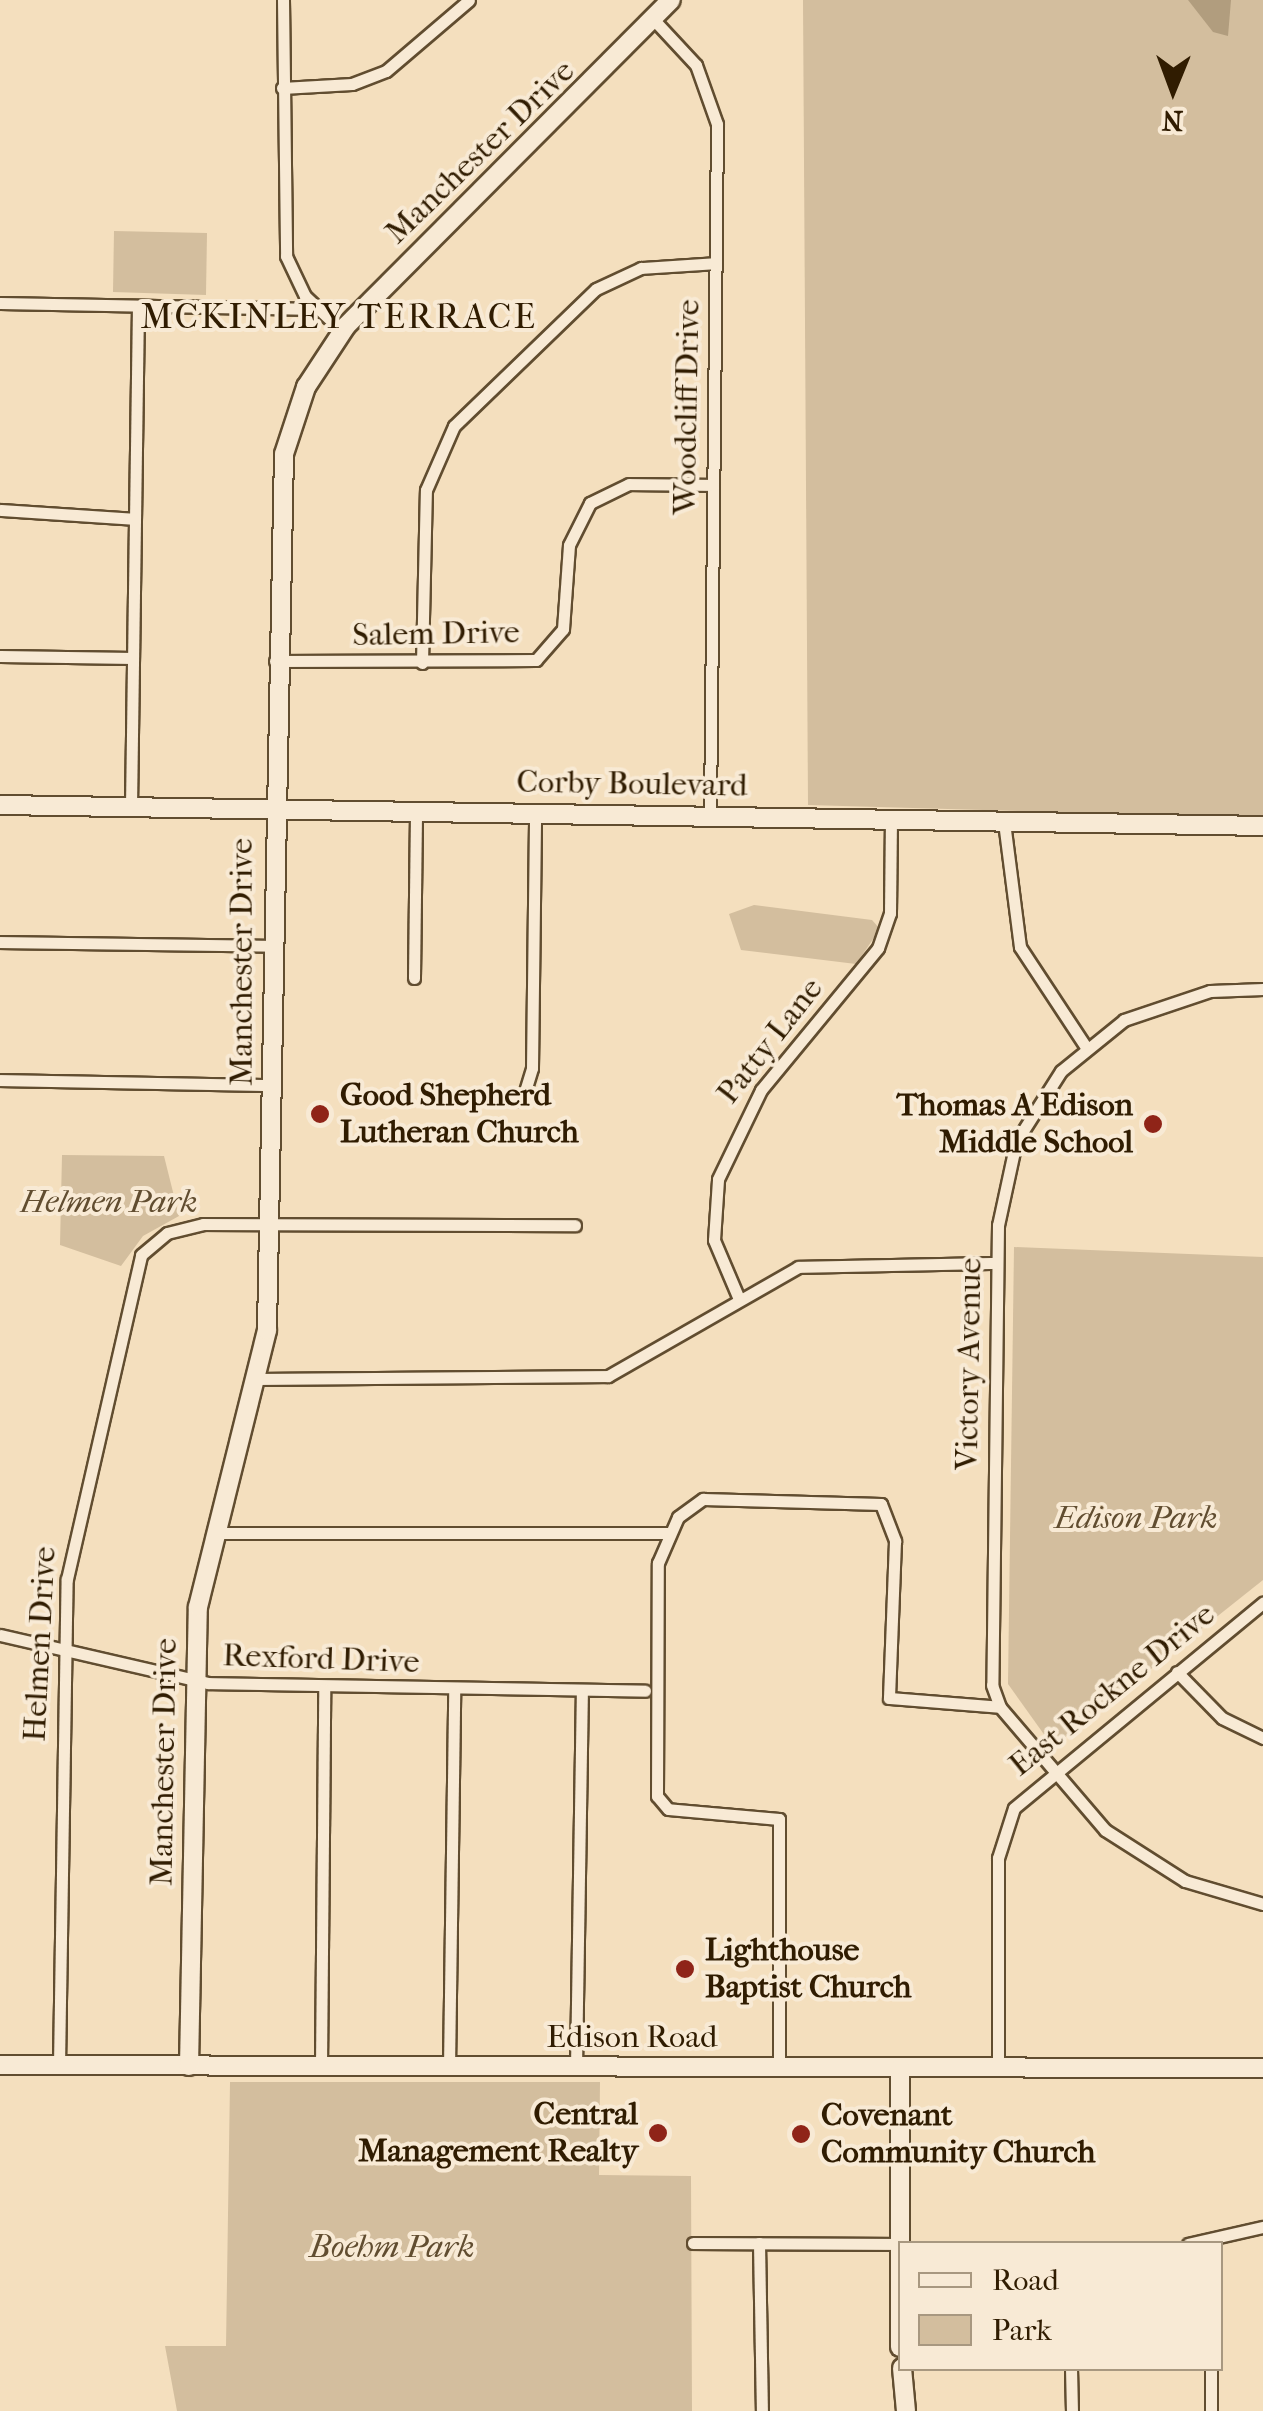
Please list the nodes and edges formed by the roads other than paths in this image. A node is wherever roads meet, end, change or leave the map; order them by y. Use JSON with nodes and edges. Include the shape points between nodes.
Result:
{"nodes":[{"id":1,"x":284,"y":0,"type":"edge"},
{"id":2,"x":469,"y":0,"type":"edge"},
{"id":3,"x":671,"y":0,"type":"edge"},
{"id":4,"x":655,"y":20,"type":"junction"},
{"id":5,"x":282,"y":88,"type":"junction"},
{"id":6,"x":716,"y":263,"type":"junction"},
{"id":7,"x":0,"y":303,"type":"edge"},
{"id":8,"x":138,"y":306,"type":"junction"},
{"id":9,"x":317,"y":309,"type":"junction"},
{"id":10,"x":342,"y":331,"type":"junction"},
{"id":11,"x":713,"y":485,"type":"junction"},
{"id":12,"x":0,"y":510,"type":"edge"},
{"id":13,"x":135,"y":518,"type":"junction"},
{"id":14,"x":0,"y":656,"type":"edge"},
{"id":15,"x":133,"y":658,"type":"junction"},
{"id":16,"x":275,"y":662,"type":"junction"},
{"id":17,"x":422,"y":663,"type":"junction"},
{"id":18,"x":0,"y":805,"type":"edge"},
{"id":19,"x":131,"y":807,"type":"junction"},
{"id":20,"x":273,"y":809,"type":"junction"},
{"id":21,"x":416,"y":811,"type":"junction"},
{"id":22,"x":535,"y":812,"type":"junction"},
{"id":23,"x":710,"y":815,"type":"junction"},
{"id":24,"x":891,"y":820,"type":"junction"},
{"id":25,"x":1004,"y":822,"type":"junction"},
{"id":26,"x":1263,"y":826,"type":"edge"},
{"id":27,"x":0,"y":942,"type":"edge"},
{"id":28,"x":272,"y":946,"type":"junction"},
{"id":29,"x":414,"y":978,"type":"dead end"},
{"id":30,"x":1263,"y":989,"type":"edge"},
{"id":31,"x":1086,"y":1047,"type":"junction"},
{"id":32,"x":0,"y":1080,"type":"edge"},
{"id":33,"x":271,"y":1085,"type":"junction"},
{"id":34,"x":522,"y":1101,"type":"dead end"},
{"id":35,"x":270,"y":1225,"type":"junction"},
{"id":36,"x":575,"y":1225,"type":"dead end"},
{"id":37,"x":998,"y":1263,"type":"junction"},
{"id":38,"x":740,"y":1300,"type":"junction"},
{"id":39,"x":261,"y":1379,"type":"junction"},
{"id":40,"x":214,"y":1533,"type":"junction"},
{"id":41,"x":670,"y":1533,"type":"junction"},
{"id":42,"x":1263,"y":1603,"type":"edge"},
{"id":43,"x":0,"y":1635,"type":"edge"},
{"id":44,"x":64,"y":1652,"type":"junction"},
{"id":45,"x":1177,"y":1672,"type":"junction"},
{"id":46,"x":194,"y":1682,"type":"junction"},
{"id":47,"x":324,"y":1689,"type":"junction"},
{"id":48,"x":454,"y":1690,"type":"junction"},
{"id":49,"x":582,"y":1690,"type":"junction"},
{"id":50,"x":645,"y":1691,"type":"dead end"},
{"id":51,"x":1000,"y":1707,"type":"junction"},
{"id":52,"x":1263,"y":1738,"type":"edge"},
{"id":53,"x":1050,"y":1771,"type":"junction"},
{"id":54,"x":1263,"y":1904,"type":"edge"},
{"id":55,"x":0,"y":2065,"type":"edge"},
{"id":56,"x":59,"y":2065,"type":"junction"},
{"id":57,"x":189,"y":2066,"type":"junction"},
{"id":58,"x":320,"y":2066,"type":"junction"},
{"id":59,"x":449,"y":2067,"type":"junction"},
{"id":60,"x":576,"y":2067,"type":"junction"},
{"id":61,"x":780,"y":2067,"type":"junction"},
{"id":62,"x":998,"y":2067,"type":"junction"},
{"id":63,"x":900,"y":2068,"type":"junction"},
{"id":64,"x":1263,"y":2068,"type":"edge"},
{"id":65,"x":1263,"y":2227,"type":"edge"},
{"id":66,"x":899,"y":2241,"type":"edge"},
{"id":67,"x":1214,"y":2241,"type":"edge"},
{"id":68,"x":693,"y":2243,"type":"dead end"},
{"id":69,"x":759,"y":2243,"type":"junction"},
{"id":70,"x":898,"y":2244,"type":"edge"},
{"id":71,"x":902,"y":2371,"type":"edge"},
{"id":72,"x":1070,"y":2371,"type":"edge"},
{"id":73,"x":1211,"y":2371,"type":"edge"},
{"id":74,"x":762,"y":2411,"type":"edge"},
{"id":75,"x":906,"y":2411,"type":"edge"},
{"id":76,"x":1072,"y":2411,"type":"edge"},
{"id":77,"x":1211,"y":2411,"type":"edge"}],
"edges":[{"from":1,"to":5,"type":"street"},
{"from":2,"to":5,"type":"street","via":[[386,71],[352,84]]},
{"from":3,"to":4,"type":"street","name":"Manchester Drive"},
{"from":4,"to":6,"type":"street","name":"Woodcliff Drive","via":[[696,64],[714,110]]},
{"from":4,"to":10,"type":"street","name":"Manchester Drive"},
{"from":5,"to":9,"type":"street","via":[[282,237],[296,282]]},
{"from":6,"to":11,"type":"street","name":"Woodcliff Drive"},
{"from":6,"to":17,"type":"street","via":[[641,268],[596,289],[454,426],[426,490]]},
{"from":7,"to":8,"type":"street"},
{"from":8,"to":9,"type":"street"},
{"from":8,"to":13,"type":"street"},
{"from":9,"to":10,"type":"street"},
{"from":10,"to":16,"type":"street","name":"Manchester Drive","via":[[306,388],[284,454]]},
{"from":11,"to":17,"type":"street","name":"Salem Drive","via":[[629,484],[590,503],[569,545],[563,629],[536,660]]},
{"from":11,"to":23,"type":"street","name":"Woodcliff Drive"},
{"from":12,"to":13,"type":"street"},
{"from":13,"to":15,"type":"street"},
{"from":14,"to":15,"type":"street"},
{"from":15,"to":19,"type":"street"},
{"from":16,"to":17,"type":"street","name":"Salem Drive"},
{"from":16,"to":20,"type":"street","name":"Manchester Drive"},
{"from":18,"to":19,"type":"street","name":"Corby Boulevard"},
{"from":19,"to":20,"type":"street","name":"Corby Boulevard"},
{"from":20,"to":21,"type":"street","name":"Corby Boulevard"},
{"from":20,"to":28,"type":"street","name":"Manchester Drive"},
{"from":21,"to":22,"type":"street","name":"Corby Boulevard"},
{"from":21,"to":29,"type":"street"},
{"from":22,"to":23,"type":"street","name":"Corby Boulevard"},
{"from":22,"to":34,"type":"street","via":[[532,1068]]},
{"from":23,"to":24,"type":"street","name":"Corby Boulevard"},
{"from":24,"to":25,"type":"street","name":"Corby Boulevard"},
{"from":24,"to":38,"type":"street","name":"Patty Lane","via":[[890,913],[878,948],[761,1090],[724,1161],[714,1240]]},
{"from":25,"to":26,"type":"street","name":"Corby Boulevard"},
{"from":25,"to":31,"type":"street","via":[[1020,947]]},
{"from":27,"to":28,"type":"street"},
{"from":28,"to":33,"type":"street","name":"Manchester Drive"},
{"from":30,"to":31,"type":"street","via":[[1172,1000]]},
{"from":31,"to":37,"type":"street","name":"Victory Avenue","via":[[1016,1142],[1002,1186]]},
{"from":32,"to":33,"type":"street"},
{"from":33,"to":35,"type":"street","name":"Manchester Drive"},
{"from":35,"to":36,"type":"street","name":"Helmen Drive"},
{"from":35,"to":39,"type":"street","name":"Manchester Drive"},
{"from":35,"to":44,"type":"street","name":"Helmen Drive","via":[[178,1228],[135,1265],[116,1390],[73,1534]]},
{"from":37,"to":38,"type":"street","via":[[811,1264]]},
{"from":37,"to":51,"type":"street","name":"Victory Avenue","via":[[992,1685]]},
{"from":38,"to":39,"type":"street","via":[[642,1365],[608,1376]]},
{"from":39,"to":40,"type":"street","name":"Manchester Drive"},
{"from":40,"to":41,"type":"street"},
{"from":40,"to":46,"type":"street","name":"Manchester Drive"},
{"from":41,"to":51,"type":"street","via":[[689,1504],[870,1500],[892,1518],[892,1701]]},
{"from":41,"to":61,"type":"street","via":[[658,1563],[656,1796],[668,1809],[779,1819]]},
{"from":42,"to":45,"type":"street","name":"East Rockne Drive"},
{"from":43,"to":44,"type":"street","name":"Rexford Drive"},
{"from":44,"to":46,"type":"street","name":"Rexford Drive"},
{"from":44,"to":56,"type":"street","name":"Helmen Drive"},
{"from":45,"to":52,"type":"street","via":[[1222,1718]]},
{"from":45,"to":53,"type":"street","name":"East Rockne Drive"},
{"from":46,"to":47,"type":"street","name":"Rexford Drive"},
{"from":46,"to":57,"type":"street","name":"Manchester Drive"},
{"from":47,"to":48,"type":"street","name":"Rexford Drive"},
{"from":47,"to":58,"type":"street"},
{"from":48,"to":49,"type":"street","name":"Rexford Drive"},
{"from":48,"to":59,"type":"street"},
{"from":49,"to":50,"type":"street","name":"Rexford Drive"},
{"from":49,"to":60,"type":"street"},
{"from":51,"to":53,"type":"street"},
{"from":53,"to":54,"type":"street","via":[[1146,1860]]},
{"from":53,"to":62,"type":"street","name":"East Rockne Drive","via":[[1014,1808],[1000,1843]]},
{"from":55,"to":56,"type":"street","name":"Edison Road"},
{"from":56,"to":57,"type":"street","name":"Edison Road"},
{"from":57,"to":58,"type":"street","name":"Edison Road"},
{"from":58,"to":59,"type":"street","name":"Edison Road"},
{"from":59,"to":60,"type":"street","name":"Edison Road"},
{"from":60,"to":61,"type":"street","name":"Edison Road"},
{"from":61,"to":63,"type":"street","name":"Edison Road"},
{"from":62,"to":63,"type":"street","name":"Edison Road"},
{"from":62,"to":64,"type":"street","name":"Edison Road"},
{"from":63,"to":66,"type":"street"},
{"from":65,"to":67,"type":"street"},
{"from":68,"to":69,"type":"street"},
{"from":69,"to":70,"type":"street"},
{"from":69,"to":74,"type":"street"},
{"from":71,"to":75,"type":"street"},
{"from":72,"to":76,"type":"street"},
{"from":73,"to":77,"type":"street"}]}
